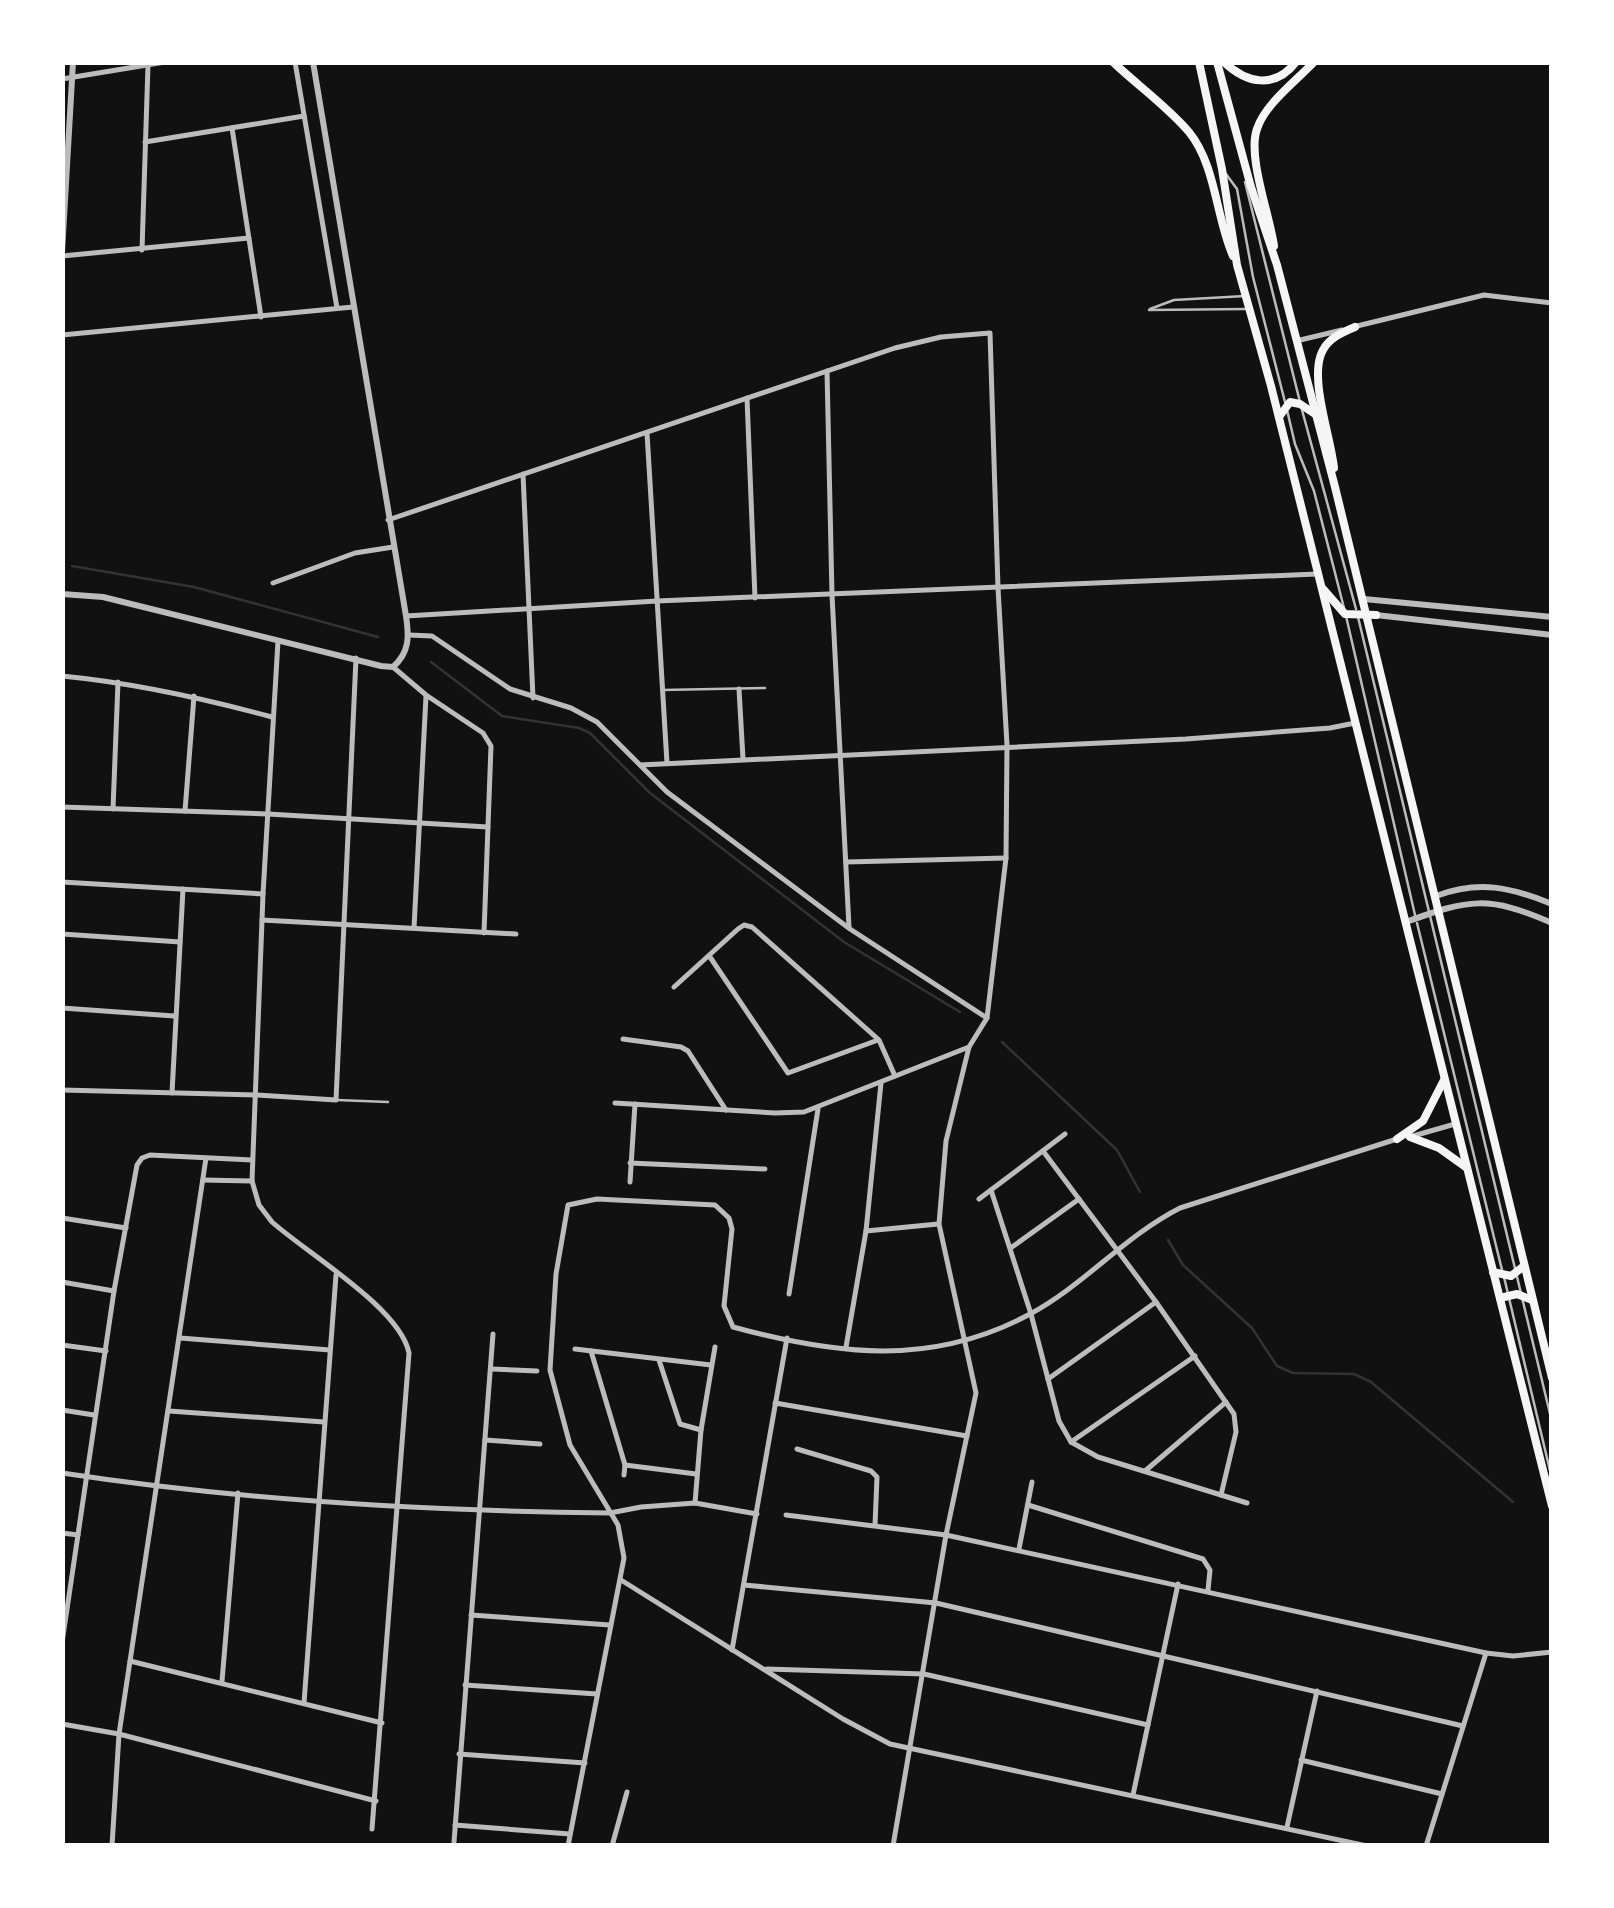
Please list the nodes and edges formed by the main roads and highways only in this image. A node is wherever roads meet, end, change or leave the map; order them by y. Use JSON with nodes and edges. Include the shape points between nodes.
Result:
{"nodes":[{"id":1,"x":1114,"y":62,"type":"edge"},
{"id":2,"x":1199,"y":62,"type":"edge"},
{"id":3,"x":1221,"y":62,"type":"edge"},
{"id":4,"x":1296,"y":62,"type":"edge"},
{"id":5,"x":1314,"y":62,"type":"edge"},
{"id":6,"x":1237,"y":264,"type":"junction"},
{"id":7,"x":1277,"y":265,"type":"junction"},
{"id":8,"x":1354,"y":327,"type":"road end"},
{"id":9,"x":1315,"y":414,"type":"junction"},
{"id":10,"x":1278,"y":418,"type":"junction"},
{"id":11,"x":1336,"y":487,"type":"junction"},
{"id":12,"x":1321,"y":586,"type":"junction"},
{"id":13,"x":1367,"y":615,"type":"junction"},
{"id":14,"x":1444,"y":1080,"type":"junction"},
{"id":15,"x":1410,"y":1137,"type":"road end"},
{"id":16,"x":1398,"y":1139,"type":"road end"},
{"id":17,"x":1467,"y":1168,"type":"junction"},
{"id":18,"x":1521,"y":1270,"type":"junction"},
{"id":19,"x":1493,"y":1272,"type":"junction"},
{"id":20,"x":1503,"y":1297,"type":"junction"},
{"id":21,"x":1532,"y":1300,"type":"junction"},
{"id":22,"x":1552,"y":1378,"type":"edge"},
{"id":23,"x":1552,"y":1506,"type":"edge"}],
"edges":[{"from":1,"to":6,"type":"main road","via":[[1190,133]]},
{"from":2,"to":6,"type":"main road"},
{"from":3,"to":4,"type":"main road","via":[[1255,82],[1274,79]]},
{"from":3,"to":7,"type":"main road"},
{"from":5,"to":7,"type":"main road","via":[[1256,134]]},
{"from":6,"to":10,"type":"main road"},
{"from":7,"to":9,"type":"main road"},
{"from":8,"to":11,"type":"main road","via":[[1330,340],[1319,360]]},
{"from":9,"to":10,"type":"main road","via":[[1300,404],[1286,405]]},
{"from":9,"to":11,"type":"main road"},
{"from":10,"to":12,"type":"main road"},
{"from":11,"to":13,"type":"main road"},
{"from":12,"to":13,"type":"main road","via":[[1345,614]]},
{"from":12,"to":14,"type":"main road"},
{"from":13,"to":18,"type":"main road"},
{"from":14,"to":16,"type":"main road","via":[[1423,1121]]},
{"from":14,"to":17,"type":"main road"},
{"from":15,"to":17,"type":"main road"},
{"from":17,"to":19,"type":"main road"},
{"from":18,"to":19,"type":"main road"},
{"from":18,"to":21,"type":"main road"},
{"from":19,"to":20,"type":"main road"},
{"from":20,"to":21,"type":"main road"},
{"from":20,"to":23,"type":"main road"},
{"from":21,"to":22,"type":"main road"}]}
